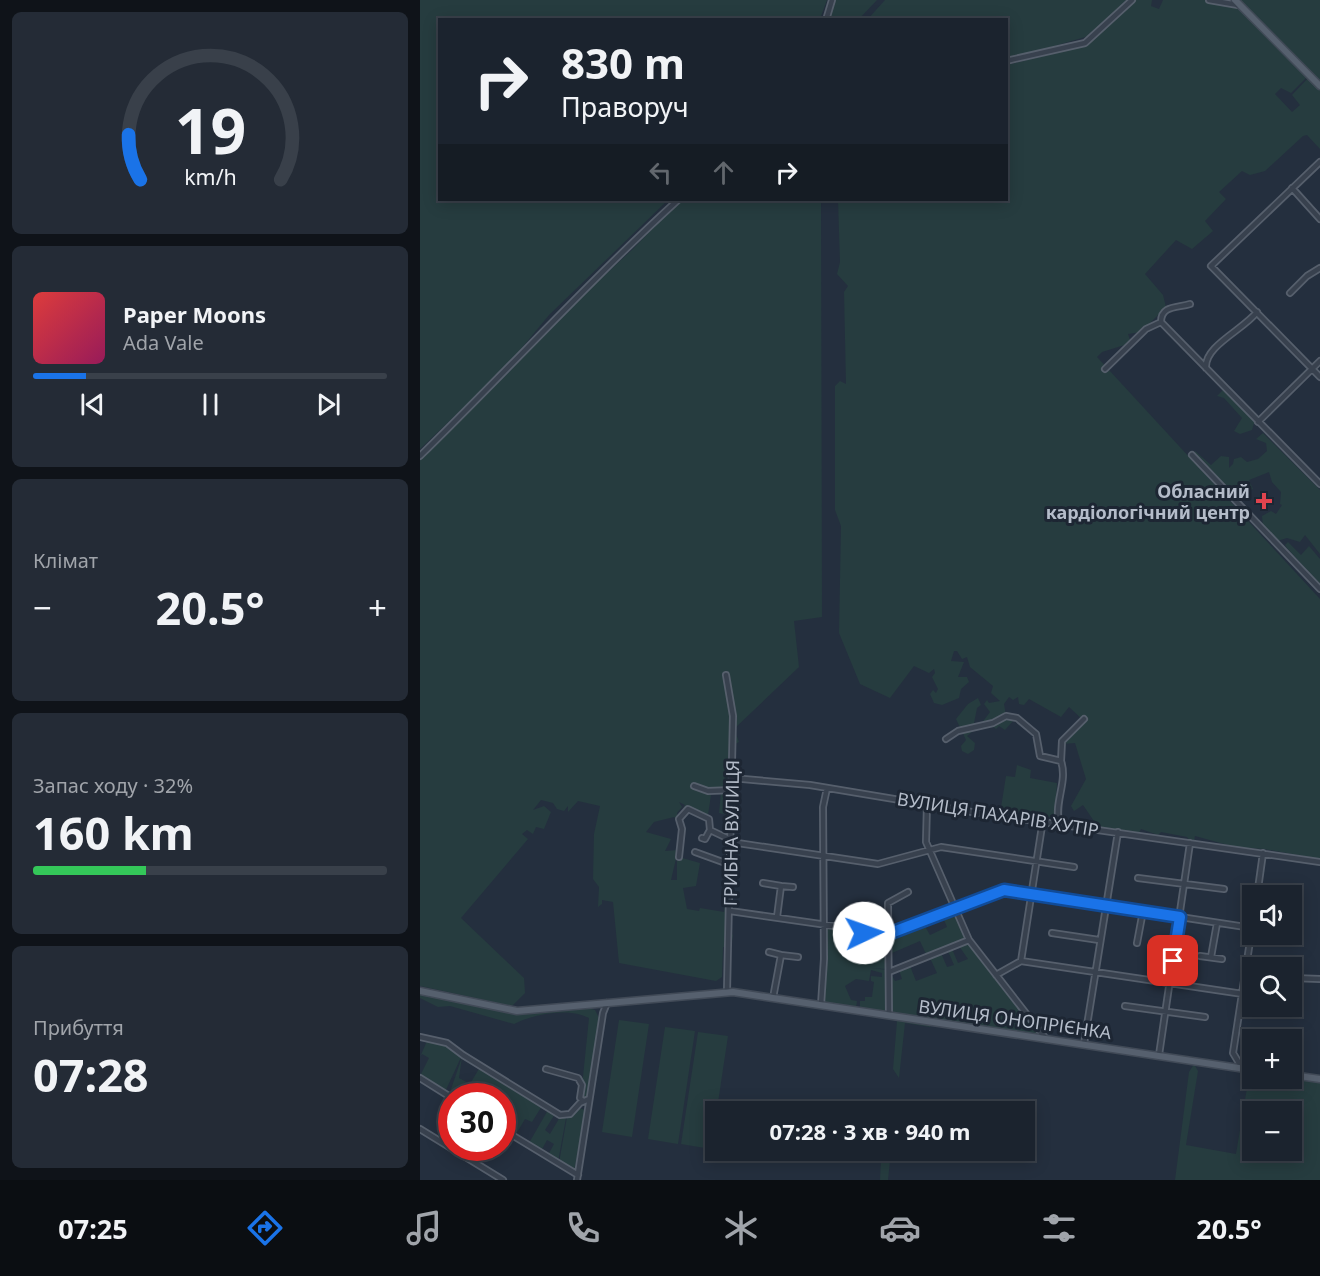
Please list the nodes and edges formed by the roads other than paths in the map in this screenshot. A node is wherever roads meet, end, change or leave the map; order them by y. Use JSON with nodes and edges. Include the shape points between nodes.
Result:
{"nodes":[{"id":1,"x":832,"y":0,"type":"edge"},
{"id":2,"x":1132,"y":0,"type":"edge"},
{"id":3,"x":1209,"y":0,"type":"edge"},
{"id":4,"x":1237,"y":2,"type":"edge"},
{"id":5,"x":827,"y":18,"type":"edge"},
{"id":6,"x":1008,"y":61,"type":"edge"},
{"id":7,"x":1320,"y":86,"type":"edge"},
{"id":8,"x":1320,"y":162,"type":"edge"},
{"id":9,"x":1292,"y":188,"type":"junction"},
{"id":10,"x":677,"y":201,"type":"edge"},
{"id":11,"x":1320,"y":219,"type":"edge"},
{"id":12,"x":1320,"y":268,"type":"edge"},
{"id":13,"x":1290,"y":293,"type":"dead end"},
{"id":14,"x":1190,"y":304,"type":"dead end"},
{"id":15,"x":1257,"y":312,"type":"junction"},
{"id":16,"x":1161,"y":322,"type":"junction"},
{"id":17,"x":1320,"y":361,"type":"edge"},
{"id":18,"x":1206,"y":368,"type":"junction"},
{"id":19,"x":1312,"y":368,"type":"junction"},
{"id":20,"x":1105,"y":369,"type":"dead end"},
{"id":21,"x":1320,"y":377,"type":"edge"},
{"id":22,"x":1258,"y":422,"type":"junction"},
{"id":23,"x":1192,"y":455,"type":"dead end"},
{"id":24,"x":420,"y":456,"type":"edge"},
{"id":25,"x":1320,"y":484,"type":"edge"},
{"id":26,"x":1320,"y":589,"type":"edge"},
{"id":27,"x":726,"y":675,"type":"dead end"},
{"id":28,"x":1084,"y":718,"type":"dead end"},
{"id":29,"x":946,"y":739,"type":"dead end"},
{"id":30,"x":1061,"y":761,"type":"junction"},
{"id":31,"x":732,"y":778,"type":"junction"},
{"id":32,"x":694,"y":786,"type":"dead end"},
{"id":33,"x":827,"y":788,"type":"junction"},
{"id":34,"x":733,"y":790,"type":"junction"},
{"id":35,"x":927,"y":804,"type":"junction"},
{"id":36,"x":1045,"y":823,"type":"junction"},
{"id":37,"x":1059,"y":823,"type":"junction"},
{"id":38,"x":710,"y":830,"type":"junction"},
{"id":39,"x":1118,"y":832,"type":"junction"},
{"id":40,"x":702,"y":838,"type":"dead end"},
{"id":41,"x":730,"y":838,"type":"junction"},
{"id":42,"x":1190,"y":843,"type":"junction"},
{"id":43,"x":930,"y":849,"type":"junction"},
{"id":44,"x":695,"y":852,"type":"dead end"},
{"id":45,"x":1263,"y":853,"type":"junction"},
{"id":46,"x":679,"y":856,"type":"dead end"},
{"id":47,"x":825,"y":856,"type":"junction"},
{"id":48,"x":1035,"y":862,"type":"junction"},
{"id":49,"x":1320,"y":862,"type":"edge"},
{"id":50,"x":731,"y":865,"type":"junction"},
{"id":51,"x":1074,"y":867,"type":"dead end"},
{"id":52,"x":1138,"y":878,"type":"dead end"},
{"id":53,"x":763,"y":883,"type":"dead end"},
{"id":54,"x":1184,"y":885,"type":"junction"},
{"id":55,"x":1259,"y":885,"type":"edge"},
{"id":56,"x":782,"y":886,"type":"junction"},
{"id":57,"x":794,"y":887,"type":"dead end"},
{"id":58,"x":1224,"y":889,"type":"dead end"},
{"id":59,"x":908,"y":892,"type":"dead end"},
{"id":60,"x":1030,"y":894,"type":"junction"},
{"id":61,"x":1106,"y":905,"type":"junction"},
{"id":62,"x":955,"y":908,"type":"junction"},
{"id":63,"x":730,"y":911,"type":"junction"},
{"id":64,"x":1143,"y":911,"type":"junction"},
{"id":65,"x":777,"y":917,"type":"junction"},
{"id":66,"x":1180,"y":917,"type":"junction"},
{"id":67,"x":1217,"y":923,"type":"junction"},
{"id":68,"x":824,"y":925,"type":"junction"},
{"id":69,"x":1242,"y":927,"type":"edge"},
{"id":70,"x":1052,"y":933,"type":"dead end"},
{"id":71,"x":888,"y":934,"type":"junction"},
{"id":72,"x":969,"y":940,"type":"junction"},
{"id":73,"x":1099,"y":940,"type":"junction"},
{"id":74,"x":1137,"y":943,"type":"dead end"},
{"id":75,"x":769,"y":952,"type":"dead end"},
{"id":76,"x":781,"y":955,"type":"junction"},
{"id":77,"x":1200,"y":956,"type":"dead end"},
{"id":78,"x":798,"y":957,"type":"dead end"},
{"id":79,"x":1211,"y":957,"type":"junction"},
{"id":80,"x":1222,"y":959,"type":"dead end"},
{"id":81,"x":1021,"y":961,"type":"junction"},
{"id":82,"x":889,"y":972,"type":"junction"},
{"id":83,"x":1094,"y":972,"type":"junction"},
{"id":84,"x":996,"y":975,"type":"junction"},
{"id":85,"x":1302,"y":978,"type":"edge"},
{"id":86,"x":1320,"y":979,"type":"edge"},
{"id":87,"x":1170,"y":983,"type":"junction"},
{"id":88,"x":420,"y":990,"type":"edge"},
{"id":89,"x":727,"y":991,"type":"junction"},
{"id":90,"x":1242,"y":994,"type":"edge"},
{"id":91,"x":773,"y":998,"type":"junction"},
{"id":92,"x":1242,"y":1000,"type":"edge"},
{"id":93,"x":607,"y":1003,"type":"junction"},
{"id":94,"x":821,"y":1005,"type":"junction"},
{"id":95,"x":1125,"y":1006,"type":"dead end"},
{"id":96,"x":1165,"y":1011,"type":"junction"},
{"id":97,"x":889,"y":1015,"type":"junction"},
{"id":98,"x":1205,"y":1017,"type":"dead end"},
{"id":99,"x":420,"y":1036,"type":"edge"},
{"id":100,"x":1046,"y":1038,"type":"junction"},
{"id":101,"x":1084,"y":1044,"type":"junction"},
{"id":102,"x":1159,"y":1055,"type":"junction"},
{"id":103,"x":1242,"y":1068,"type":"joint"},
{"id":104,"x":546,"y":1069,"type":"dead end"},
{"id":105,"x":1302,"y":1076,"type":"edge"},
{"id":106,"x":420,"y":1078,"type":"edge"},
{"id":107,"x":1320,"y":1079,"type":"edge"},
{"id":108,"x":438,"y":1089,"type":"edge"},
{"id":109,"x":589,"y":1099,"type":"junction"},
{"id":110,"x":582,"y":1101,"type":"junction"},
{"id":111,"x":420,"y":1129,"type":"edge"},
{"id":112,"x":516,"y":1138,"type":"edge"},
{"id":113,"x":577,"y":1177,"type":"edge"},
{"id":114,"x":502,"y":1180,"type":"edge"}],
"edges":[{"from":1,"to":5,"type":"street"},
{"from":2,"to":6,"type":"street","via":[[1085,44]]},
{"from":3,"to":4,"type":"street"},
{"from":4,"to":7,"type":"main road"},
{"from":8,"to":9,"type":"street"},
{"from":9,"to":11,"type":"street"},
{"from":9,"to":15,"type":"street","via":[[1211,266]]},
{"from":10,"to":24,"type":"street","via":[[540,332]]},
{"from":12,"to":13,"type":"street"},
{"from":14,"to":16,"type":"street","via":[[1169,308],[1162,314]]},
{"from":15,"to":18,"type":"street","via":[[1210,351]]},
{"from":15,"to":19,"type":"street"},
{"from":16,"to":18,"type":"street"},
{"from":16,"to":20,"type":"street","via":[[1146,329]]},
{"from":17,"to":19,"type":"street"},
{"from":18,"to":22,"type":"street"},
{"from":19,"to":21,"type":"street"},
{"from":19,"to":22,"type":"street"},
{"from":22,"to":25,"type":"street"},
{"from":23,"to":26,"type":"street"},
{"from":27,"to":31,"type":"street","name":"ГРИБНА ВУЛИЦЯ","via":[[734,716]]},
{"from":28,"to":30,"type":"street","via":[[1062,741]]},
{"from":29,"to":30,"type":"street","via":[[958,730],[1011,715],[1036,734],[1040,756]]},
{"from":30,"to":37,"type":"street","via":[[1064,771],[1057,810]]},
{"from":31,"to":33,"type":"street","name":"ВУЛИЦЯ ПАХАРІВ ХУТІР"},
{"from":31,"to":34,"type":"street","name":"ГРИБНА ВУЛИЦЯ"},
{"from":32,"to":34,"type":"street","via":[[708,791]]},
{"from":33,"to":35,"type":"street","name":"ВУЛИЦЯ ПАХАРІВ ХУТІР"},
{"from":33,"to":47,"type":"street","via":[[823,807]]},
{"from":34,"to":41,"type":"street","name":"ГРИБНА ВУЛИЦЯ"},
{"from":35,"to":36,"type":"street","name":"ВУЛИЦЯ ПАХАРІВ ХУТІР"},
{"from":35,"to":43,"type":"street","via":[[926,839]]},
{"from":36,"to":37,"type":"street","name":"ВУЛИЦЯ ПАХАРІВ ХУТІР"},
{"from":36,"to":48,"type":"street"},
{"from":37,"to":39,"type":"street","name":"ВУЛИЦЯ ПАХАРІВ ХУТІР"},
{"from":38,"to":40,"type":"street"},
{"from":38,"to":41,"type":"street"},
{"from":38,"to":46,"type":"street","via":[[709,819],[688,808],[679,820]]},
{"from":39,"to":42,"type":"street","name":"ВУЛИЦЯ ПАХАРІВ ХУТІР"},
{"from":39,"to":61,"type":"street"},
{"from":41,"to":47,"type":"street"},
{"from":41,"to":50,"type":"street","name":"ГРИБНА ВУЛИЦЯ"},
{"from":42,"to":45,"type":"street","name":"ВУЛИЦЯ ПАХАРІВ ХУТІР"},
{"from":42,"to":54,"type":"street"},
{"from":43,"to":47,"type":"street","via":[[878,864]]},
{"from":43,"to":48,"type":"street","via":[[946,847]]},
{"from":43,"to":62,"type":"street"},
{"from":44,"to":50,"type":"street"},
{"from":45,"to":49,"type":"street","name":"ВУЛИЦЯ ПАХАРІВ ХУТІР"},
{"from":45,"to":55,"type":"street"},
{"from":47,"to":68,"type":"street"},
{"from":48,"to":51,"type":"street"},
{"from":48,"to":60,"type":"street"},
{"from":50,"to":63,"type":"street","name":"ГРИБНА ВУЛИЦЯ"},
{"from":52,"to":54,"type":"street"},
{"from":53,"to":56,"type":"street"},
{"from":54,"to":58,"type":"street"},
{"from":54,"to":66,"type":"street"},
{"from":56,"to":57,"type":"street"},
{"from":56,"to":65,"type":"street"},
{"from":59,"to":71,"type":"street","via":[[889,900]]},
{"from":60,"to":61,"type":"street"},
{"from":60,"to":62,"type":"street","via":[[1004,890]]},
{"from":60,"to":81,"type":"street"},
{"from":61,"to":64,"type":"street"},
{"from":61,"to":73,"type":"street"},
{"from":62,"to":71,"type":"street"},
{"from":62,"to":72,"type":"street"},
{"from":63,"to":65,"type":"street"},
{"from":63,"to":89,"type":"street","name":"ГРИБНА ВУЛИЦЯ"},
{"from":64,"to":66,"type":"street"},
{"from":64,"to":74,"type":"street"},
{"from":65,"to":68,"type":"street"},
{"from":66,"to":67,"type":"street"},
{"from":66,"to":87,"type":"street"},
{"from":67,"to":69,"type":"street"},
{"from":67,"to":79,"type":"street"},
{"from":68,"to":71,"type":"street"},
{"from":68,"to":94,"type":"street"},
{"from":70,"to":73,"type":"street"},
{"from":71,"to":82,"type":"street"},
{"from":72,"to":82,"type":"street"},
{"from":72,"to":84,"type":"street"},
{"from":73,"to":83,"type":"street"},
{"from":75,"to":76,"type":"street"},
{"from":76,"to":78,"type":"street"},
{"from":76,"to":91,"type":"street"},
{"from":77,"to":79,"type":"street"},
{"from":79,"to":80,"type":"street"},
{"from":81,"to":83,"type":"street"},
{"from":81,"to":84,"type":"street"},
{"from":82,"to":97,"type":"street"},
{"from":83,"to":87,"type":"street"},
{"from":83,"to":101,"type":"street"},
{"from":84,"to":100,"type":"street"},
{"from":85,"to":86,"type":"street"},
{"from":87,"to":90,"type":"street"},
{"from":87,"to":96,"type":"street"},
{"from":88,"to":93,"type":"main road","name":"ВУЛИЦЯ ОНОПРІЄНКА","via":[[512,1011]]},
{"from":89,"to":91,"type":"main road","name":"ВУЛИЦЯ ОНОПРІЄНКА"},
{"from":89,"to":93,"type":"main road","name":"ВУЛИЦЯ ОНОПРІЄНКА"},
{"from":91,"to":94,"type":"main road","name":"ВУЛИЦЯ ОНОПРІЄНКА"},
{"from":92,"to":103,"type":"street","via":[[1233,1053]]},
{"from":93,"to":109,"type":"street"},
{"from":94,"to":97,"type":"main road","name":"ВУЛИЦЯ ОНОПРІЄНКА"},
{"from":95,"to":96,"type":"street"},
{"from":96,"to":98,"type":"street"},
{"from":96,"to":102,"type":"street"},
{"from":97,"to":100,"type":"main road","name":"ВУЛИЦЯ ОНОПРІЄНКА"},
{"from":99,"to":110,"type":"street","via":[[453,1046],[560,1115],[570,1114]]},
{"from":100,"to":101,"type":"main road","name":"ВУЛИЦЯ ОНОПРІЄНКА"},
{"from":101,"to":102,"type":"main road","name":"ВУЛИЦЯ ОНОПРІЄНКА"},
{"from":102,"to":103,"type":"main road","name":"ВУЛИЦЯ ОНОПРІЄНКА"},
{"from":104,"to":110,"type":"street","via":[[578,1078]]},
{"from":105,"to":107,"type":"main road"},
{"from":106,"to":108,"type":"street"},
{"from":109,"to":110,"type":"street"},
{"from":109,"to":113,"type":"street"},
{"from":111,"to":114,"type":"street"},
{"from":112,"to":113,"type":"street"}]}
